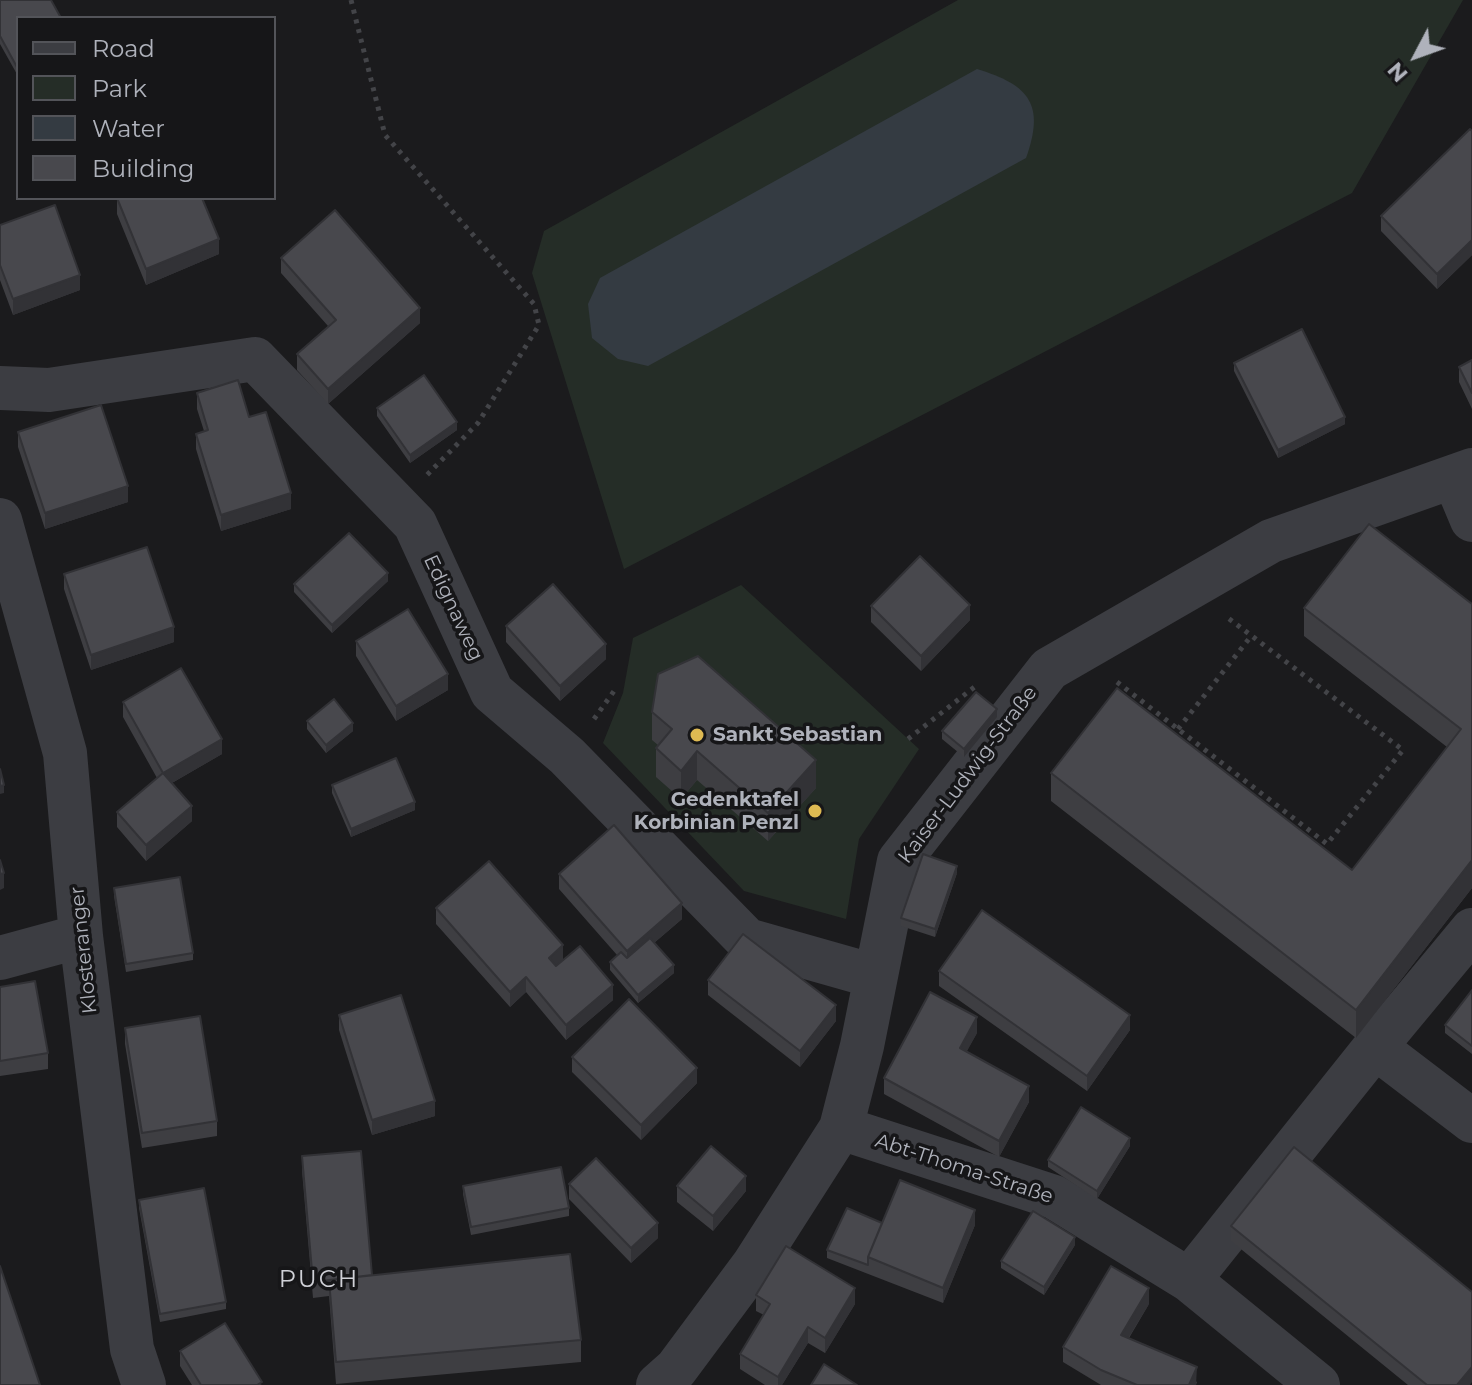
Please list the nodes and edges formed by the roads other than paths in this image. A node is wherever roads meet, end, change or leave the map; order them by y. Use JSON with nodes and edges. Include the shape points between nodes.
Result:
{"nodes":[{"id":1,"x":0,"y":388,"type":"edge"},
{"id":2,"x":1463,"y":474,"type":"edge"},
{"id":3,"x":0,"y":520,"type":"edge"},
{"id":4,"x":1472,"y":520,"type":"edge"},
{"id":5,"x":1472,"y":930,"type":"edge"},
{"id":6,"x":81,"y":936,"type":"junction"},
{"id":7,"x":0,"y":958,"type":"edge"},
{"id":8,"x":874,"y":976,"type":"junction"},
{"id":9,"x":1375,"y":1047,"type":"junction"},
{"id":10,"x":1472,"y":1121,"type":"edge"},
{"id":11,"x":841,"y":1128,"type":"junction"},
{"id":12,"x":1189,"y":1280,"type":"junction"},
{"id":13,"x":144,"y":1385,"type":"edge"},
{"id":14,"x":658,"y":1385,"type":"edge"},
{"id":15,"x":1318,"y":1385,"type":"edge"}],
"edges":[{"from":1,"to":8,"type":"street","name":"Edignaweg","via":[[49,390],[255,359],[415,524],[492,692],[567,756],[747,940]]},
{"from":2,"to":4,"type":"street"},
{"from":2,"to":8,"type":"street","name":"Kaiser-Ludwig-Straße","via":[[1271,541],[1049,669],[899,861]]},
{"from":3,"to":6,"type":"street","name":"Klosteranger","via":[[65,753]]},
{"from":5,"to":9,"type":"street"},
{"from":6,"to":7,"type":"street"},
{"from":6,"to":13,"type":"street","name":"Klosteranger","via":[[132,1349]]},
{"from":8,"to":11,"type":"street","name":"Kaiser-Ludwig-Straße"},
{"from":9,"to":10,"type":"street"},
{"from":9,"to":12,"type":"street"},
{"from":11,"to":12,"type":"street","name":"Abt-Thoma-Straße","via":[[1054,1197]]},
{"from":11,"to":14,"type":"street","name":"Kaiser-Ludwig-Straße","via":[[754,1264],[676,1369]]},
{"from":12,"to":15,"type":"street","name":"Abt-Thoma-Straße"}]}
